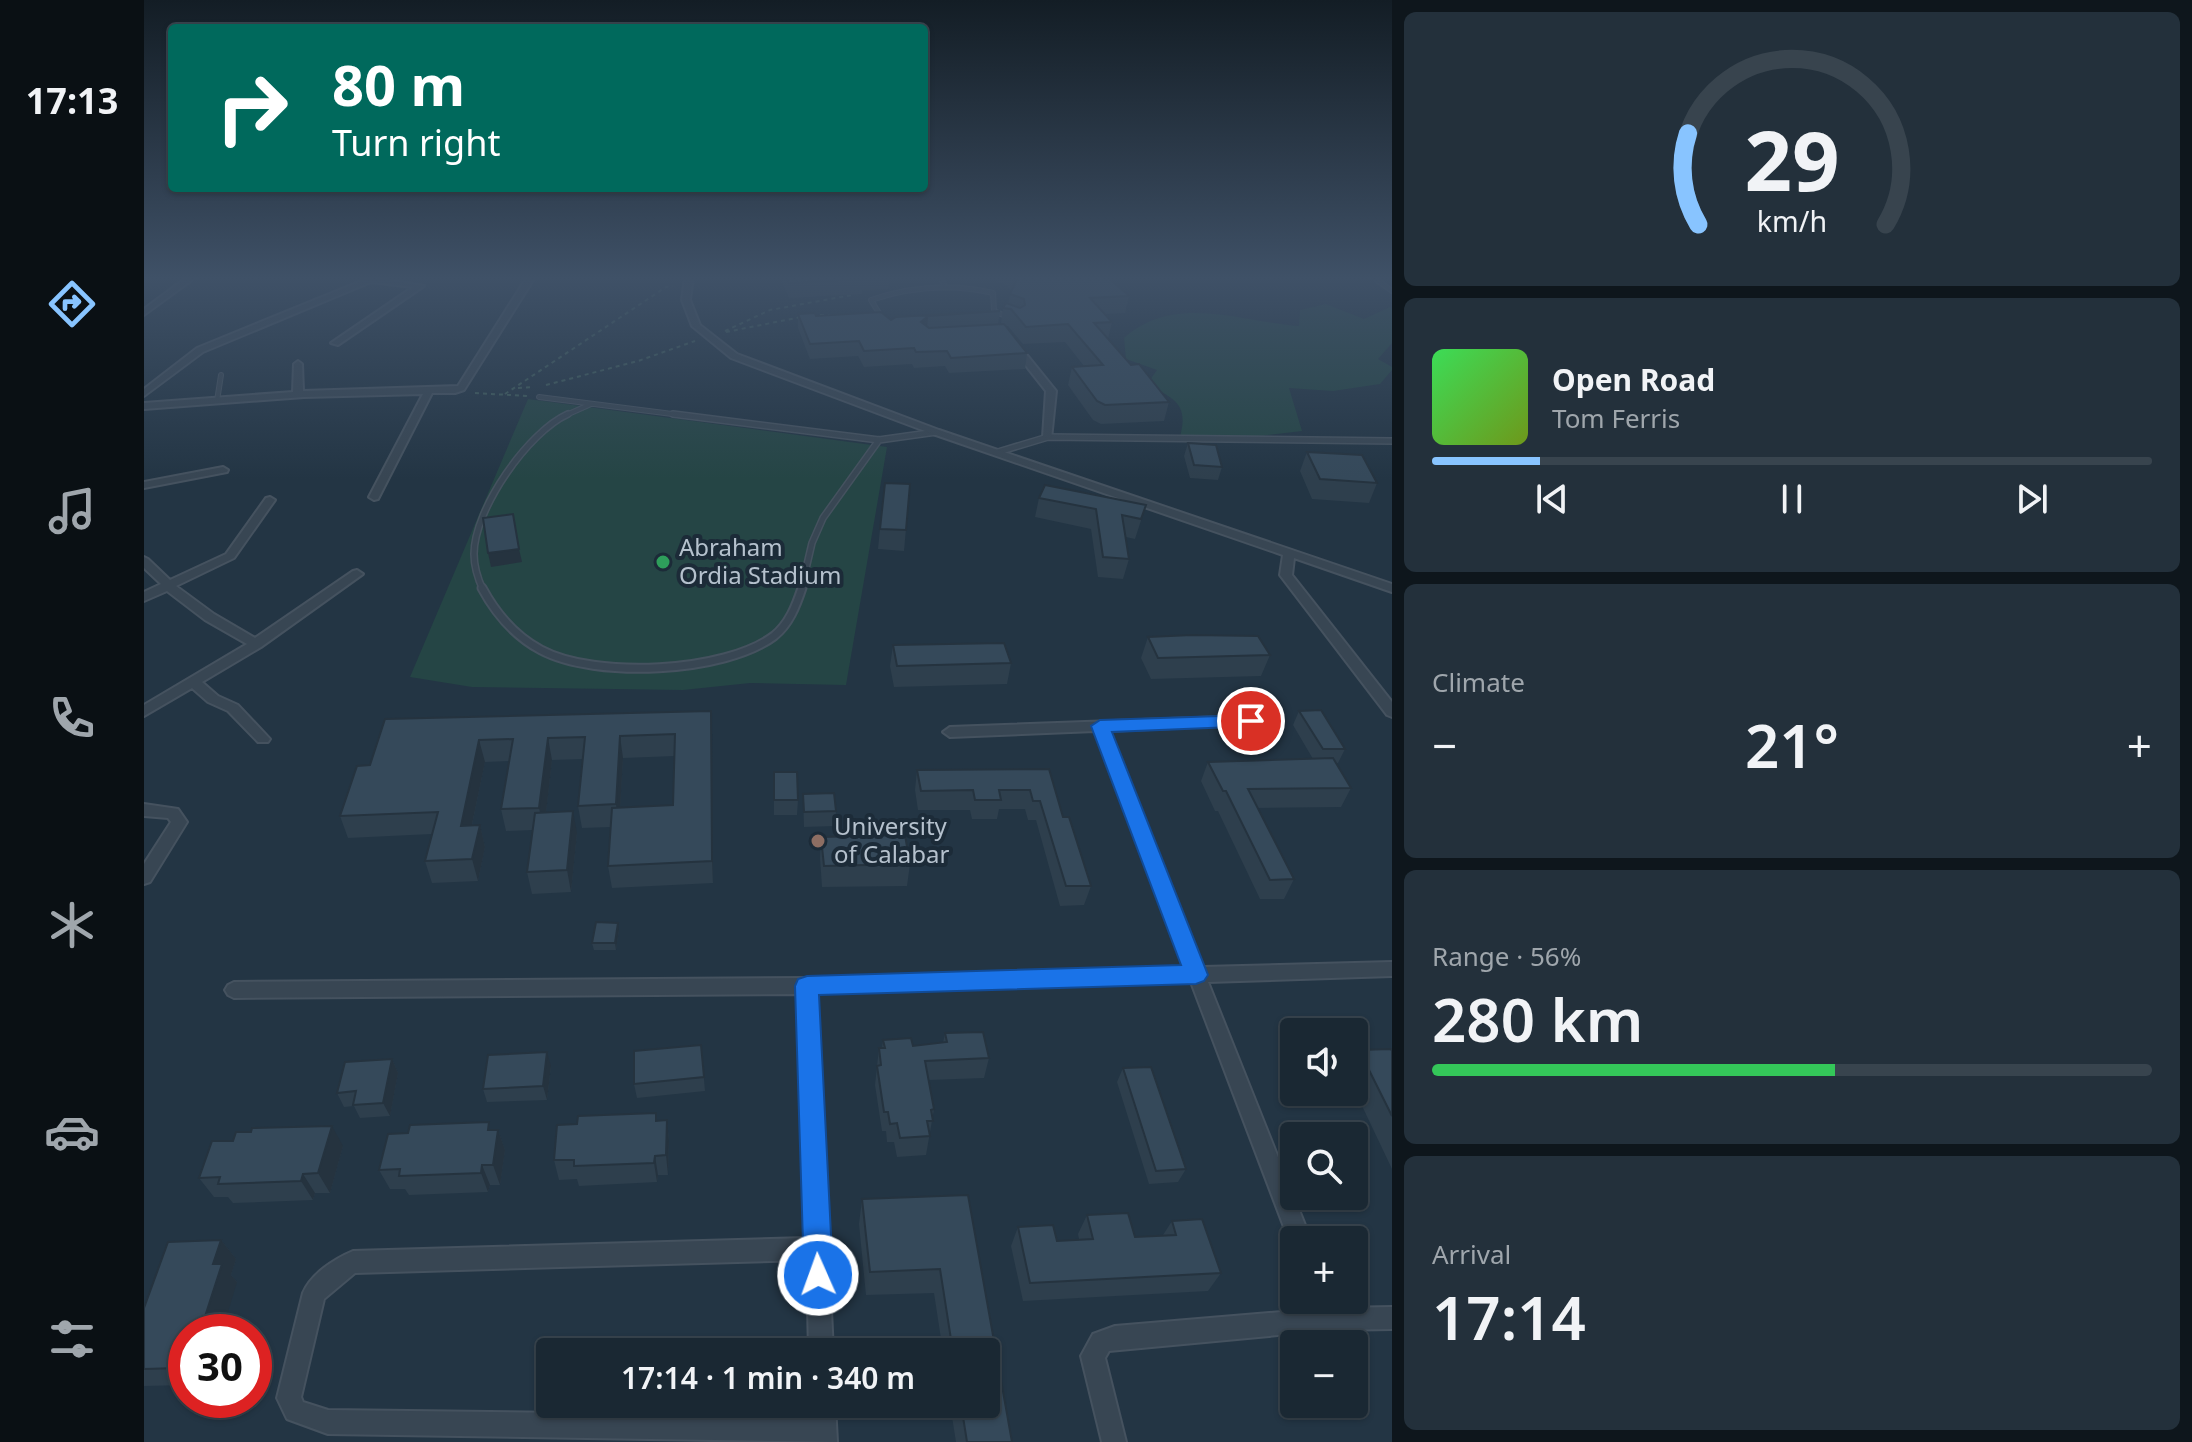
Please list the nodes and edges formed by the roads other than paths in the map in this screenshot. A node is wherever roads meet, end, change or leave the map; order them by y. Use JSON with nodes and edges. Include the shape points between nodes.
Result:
{"nodes":[{"id":1,"x":214,"y":344,"type":"edge"},
{"id":2,"x":489,"y":344,"type":"edge"},
{"id":3,"x":717,"y":344,"type":"edge"},
{"id":4,"x":1014,"y":344,"type":"edge"},
{"id":5,"x":298,"y":364,"type":"dead end"},
{"id":6,"x":221,"y":375,"type":"dead end"},
{"id":7,"x":428,"y":392,"type":"junction"},
{"id":8,"x":144,"y":393,"type":"edge"},
{"id":9,"x":298,"y":395,"type":"junction"},
{"id":10,"x":539,"y":397,"type":"road end"},
{"id":11,"x":217,"y":401,"type":"junction"},
{"id":12,"x":591,"y":404,"type":"junction"},
{"id":13,"x":144,"y":406,"type":"edge"},
{"id":14,"x":936,"y":432,"type":"junction"},
{"id":15,"x":1048,"y":437,"type":"junction"},
{"id":16,"x":879,"y":440,"type":"junction"},
{"id":17,"x":1392,"y":441,"type":"edge"},
{"id":18,"x":998,"y":452,"type":"junction"},
{"id":19,"x":223,"y":470,"type":"dead end"},
{"id":20,"x":144,"y":485,"type":"edge"},
{"id":21,"x":374,"y":497,"type":"dead end"},
{"id":22,"x":270,"y":500,"type":"dead end"},
{"id":23,"x":1289,"y":552,"type":"junction"},
{"id":24,"x":144,"y":561,"type":"edge"},
{"id":25,"x":357,"y":574,"type":"dead end"},
{"id":26,"x":168,"y":587,"type":"junction"},
{"id":27,"x":1392,"y":588,"type":"edge"},
{"id":28,"x":144,"y":597,"type":"edge"},
{"id":29,"x":256,"y":644,"type":"junction"},
{"id":30,"x":195,"y":683,"type":"junction"},
{"id":31,"x":144,"y":711,"type":"edge"},
{"id":32,"x":1392,"y":712,"type":"edge"},
{"id":33,"x":1251,"y":721,"type":"dead end"},
{"id":34,"x":1100,"y":726,"type":"junction"},
{"id":35,"x":950,"y":732,"type":"dead end"},
{"id":36,"x":263,"y":739,"type":"dead end"},
{"id":37,"x":144,"y":810,"type":"edge"},
{"id":38,"x":144,"y":878,"type":"edge"},
{"id":39,"x":1392,"y":969,"type":"edge"},
{"id":40,"x":1196,"y":975,"type":"junction"},
{"id":41,"x":807,"y":986,"type":"junction"},
{"id":42,"x":234,"y":990,"type":"dead end"},
{"id":43,"x":1295,"y":1226,"type":"edge"},
{"id":44,"x":817,"y":1249,"type":"junction"},
{"id":45,"x":1296,"y":1314,"type":"edge"},
{"id":46,"x":1360,"y":1314,"type":"edge"},
{"id":47,"x":1392,"y":1318,"type":"edge"},
{"id":48,"x":820,"y":1338,"type":"edge"},
{"id":49,"x":824,"y":1425,"type":"edge"},
{"id":50,"x":1114,"y":1442,"type":"edge"}],
"edges":[{"from":1,"to":8,"type":"street"},
{"from":2,"to":7,"type":"street","via":[[461,388]]},
{"from":3,"to":14,"type":"street","via":[[734,356]]},
{"from":4,"to":15,"type":"street","via":[[1051,391]]},
{"from":5,"to":9,"type":"street"},
{"from":6,"to":11,"type":"lane"},
{"from":7,"to":9,"type":"street"},
{"from":7,"to":21,"type":"street"},
{"from":9,"to":11,"type":"street"},
{"from":10,"to":12,"type":"lane"},
{"from":11,"to":13,"type":"street"},
{"from":12,"to":16,"type":"lane"},
{"from":12,"to":16,"type":"lane","via":[[547,425],[515,460],[480,526],[474,554],[477,579],[523,639],[555,657],[599,663],[701,663],[746,653],[776,634],[793,615],[818,527]]},
{"from":14,"to":16,"type":"lane"},
{"from":14,"to":18,"type":"street"},
{"from":15,"to":17,"type":"lane"},
{"from":15,"to":18,"type":"lane"},
{"from":18,"to":23,"type":"street"},
{"from":19,"to":20,"type":"street"},
{"from":22,"to":26,"type":"street","via":[[230,556]]},
{"from":23,"to":27,"type":"street"},
{"from":23,"to":32,"type":"street","via":[[1286,575]]},
{"from":24,"to":26,"type":"street"},
{"from":25,"to":29,"type":"street"},
{"from":26,"to":28,"type":"street"},
{"from":26,"to":29,"type":"street","via":[[206,618]]},
{"from":29,"to":30,"type":"street"},
{"from":30,"to":31,"type":"street"},
{"from":30,"to":36,"type":"street","via":[[233,708]]},
{"from":33,"to":34,"type":"street"},
{"from":34,"to":35,"type":"street"},
{"from":34,"to":40,"type":"street"},
{"from":37,"to":38,"type":"street","via":[[173,813],[179,822]]},
{"from":39,"to":40,"type":"street"},
{"from":40,"to":41,"type":"street"},
{"from":40,"to":43,"type":"street"},
{"from":41,"to":42,"type":"street"},
{"from":41,"to":44,"type":"street"},
{"from":44,"to":48,"type":"street"},
{"from":44,"to":49,"type":"street","via":[[353,1262],[314,1293],[289,1398],[295,1411],[328,1422]]},
{"from":45,"to":50,"type":"street","via":[[1101,1342],[1093,1356]]},
{"from":46,"to":47,"type":"street"}]}
